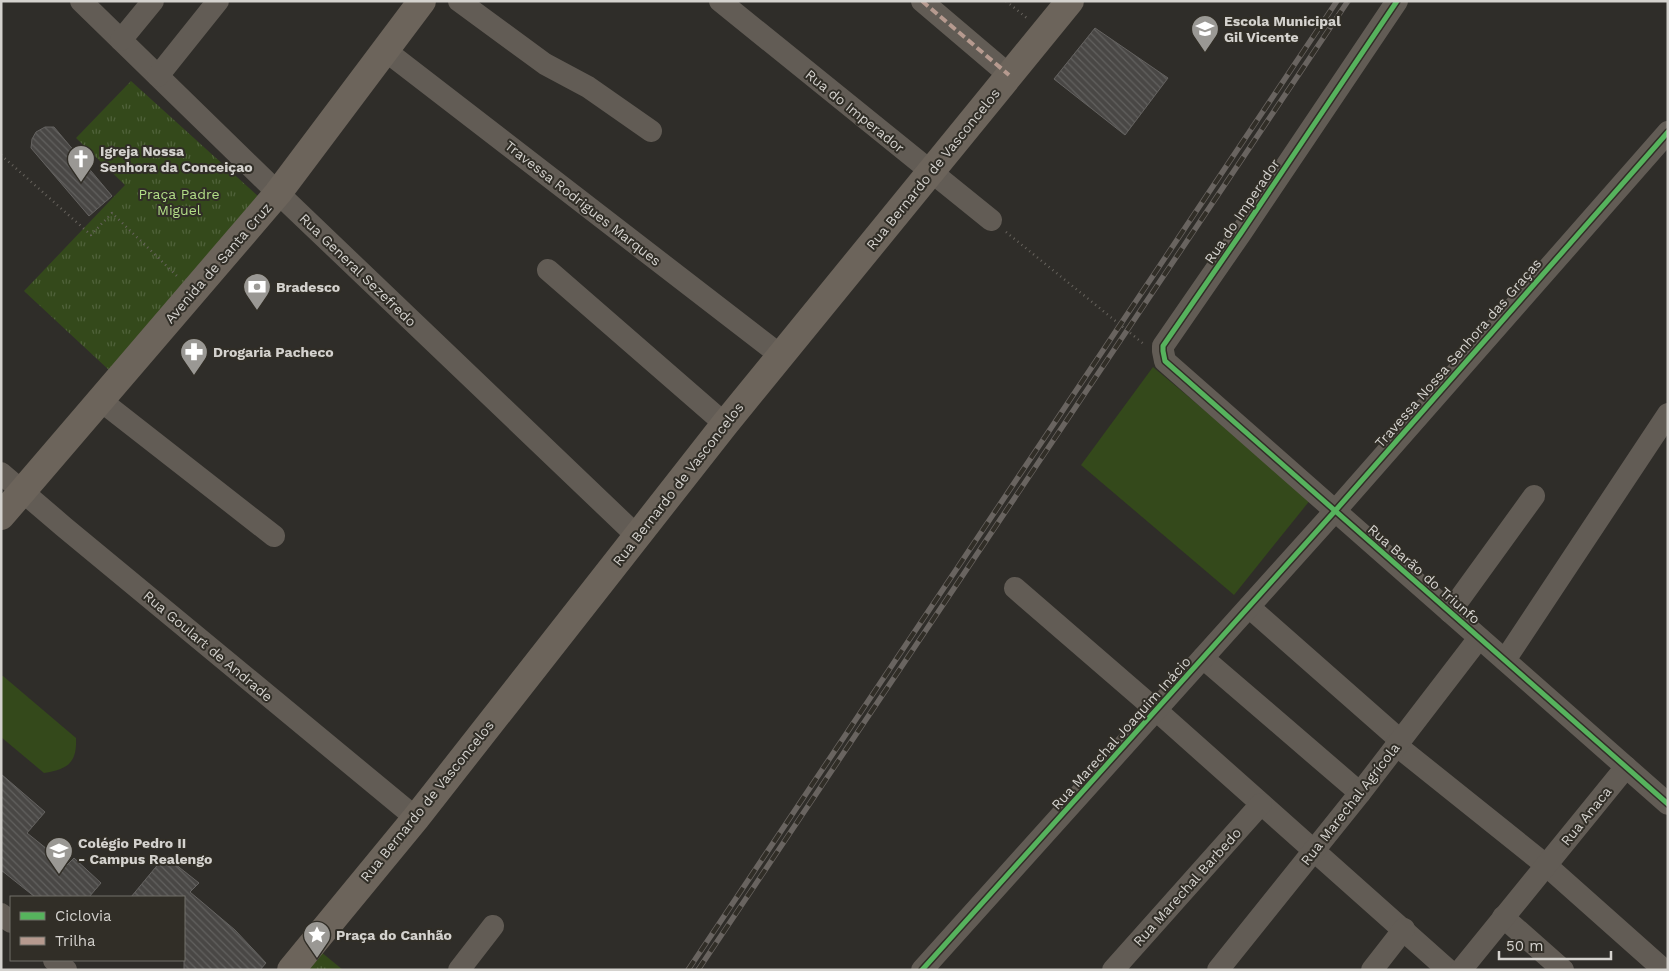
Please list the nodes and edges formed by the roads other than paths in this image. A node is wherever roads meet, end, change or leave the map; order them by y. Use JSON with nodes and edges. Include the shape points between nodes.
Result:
{"nodes":[{"id":1,"x":81,"y":1,"type":"edge"},
{"id":2,"x":153,"y":1,"type":"edge"},
{"id":3,"x":218,"y":1,"type":"edge"},
{"id":4,"x":422,"y":1,"type":"edge"},
{"id":5,"x":459,"y":1,"type":"edge"},
{"id":6,"x":720,"y":1,"type":"edge"},
{"id":7,"x":922,"y":1,"type":"edge"},
{"id":8,"x":1070,"y":1,"type":"edge"},
{"id":9,"x":1397,"y":1,"type":"edge"},
{"id":10,"x":121,"y":40,"type":"junction"},
{"id":11,"x":386,"y":51,"type":"junction"},
{"id":12,"x":1009,"y":75,"type":"junction"},
{"id":13,"x":158,"y":76,"type":"junction"},
{"id":14,"x":650,"y":131,"type":"dead end"},
{"id":15,"x":1668,"y":132,"type":"edge"},
{"id":16,"x":930,"y":171,"type":"junction"},
{"id":17,"x":278,"y":194,"type":"junction"},
{"id":18,"x":997,"y":225,"type":"road end"},
{"id":19,"x":548,"y":270,"type":"dead end"},
{"id":20,"x":1157,"y":355,"type":"joint"},
{"id":21,"x":780,"y":356,"type":"junction"},
{"id":22,"x":100,"y":400,"type":"junction"},
{"id":23,"x":1668,"y":414,"type":"edge"},
{"id":24,"x":725,"y":424,"type":"junction"},
{"id":25,"x":1,"y":473,"type":"edge"},
{"id":26,"x":22,"y":491,"type":"junction"},
{"id":27,"x":1534,"y":496,"type":"dead end"},
{"id":28,"x":1335,"y":511,"type":"junction"},
{"id":29,"x":1,"y":516,"type":"edge"},
{"id":30,"x":274,"y":536,"type":"dead end"},
{"id":31,"x":637,"y":536,"type":"junction"},
{"id":32,"x":1015,"y":588,"type":"dead end"},
{"id":33,"x":1249,"y":607,"type":"junction"},
{"id":34,"x":1450,"y":612,"type":"junction"},
{"id":35,"x":1479,"y":638,"type":"junction"},
{"id":36,"x":1203,"y":658,"type":"junction"},
{"id":37,"x":1505,"y":660,"type":"junction"},
{"id":38,"x":1156,"y":710,"type":"junction"},
{"id":39,"x":1398,"y":743,"type":"junction"},
{"id":40,"x":1626,"y":767,"type":"junction"},
{"id":41,"x":1360,"y":793,"type":"junction"},
{"id":42,"x":1261,"y":804,"type":"junction"},
{"id":43,"x":1668,"y":804,"type":"edge"},
{"id":44,"x":416,"y":818,"type":"junction"},
{"id":45,"x":1314,"y":850,"type":"junction"},
{"id":46,"x":1546,"y":866,"type":"junction"},
{"id":47,"x":1503,"y":917,"type":"junction"},
{"id":48,"x":493,"y":926,"type":"dead end"},
{"id":49,"x":1404,"y":929,"type":"junction"},
{"id":50,"x":55,"y":961,"type":"edge"},
{"id":51,"x":66,"y":970,"type":"edge"},
{"id":52,"x":291,"y":970,"type":"edge"},
{"id":53,"x":459,"y":970,"type":"edge"},
{"id":54,"x":922,"y":970,"type":"edge"},
{"id":55,"x":1113,"y":970,"type":"edge"},
{"id":56,"x":1218,"y":970,"type":"edge"},
{"id":57,"x":1372,"y":970,"type":"edge"},
{"id":58,"x":1448,"y":970,"type":"edge"},
{"id":59,"x":1461,"y":970,"type":"edge"},
{"id":60,"x":1563,"y":970,"type":"edge"},
{"id":61,"x":1664,"y":970,"type":"edge"}],
"edges":[{"from":1,"to":10,"type":"street","name":"Rua General Sezefredo"},
{"from":2,"to":10,"type":"street"},
{"from":3,"to":13,"type":"street"},
{"from":4,"to":11,"type":"main road","name":"Avenida de Santa Cruz"},
{"from":5,"to":14,"type":"street","via":[[545,64],[588,87]]},
{"from":6,"to":16,"type":"street","name":"Rua do Imperador"},
{"from":7,"to":12,"type":"street"},
{"from":8,"to":12,"type":"main road","name":"Rua Bernardo de Vasconcelos"},
{"from":9,"to":20,"type":"street","name":"Rua do Imperador"},
{"from":10,"to":13,"type":"street","name":"Rua General Sezefredo"},
{"from":11,"to":17,"type":"main road","name":"Avenida de Santa Cruz"},
{"from":11,"to":21,"type":"street","name":"Travessa Rodrigues Marques"},
{"from":12,"to":16,"type":"main road","name":"Rua Bernardo de Vasconcelos"},
{"from":13,"to":17,"type":"street","name":"Rua General Sezefredo"},
{"from":15,"to":28,"type":"street","name":"Travessa Nossa Senhora das Graças"},
{"from":16,"to":18,"type":"street","name":"Rua do Imperador"},
{"from":16,"to":21,"type":"main road","name":"Rua Bernardo de Vasconcelos"},
{"from":17,"to":22,"type":"main road","name":"Avenida de Santa Cruz"},
{"from":17,"to":31,"type":"street","name":"Rua General Sezefredo"},
{"from":19,"to":24,"type":"street"},
{"from":20,"to":28,"type":"street","name":"Rua Barão do Triunfo"},
{"from":21,"to":24,"type":"main road","name":"Rua Bernardo de Vasconcelos"},
{"from":22,"to":26,"type":"main road","name":"Avenida de Santa Cruz"},
{"from":22,"to":30,"type":"street"},
{"from":23,"to":37,"type":"street"},
{"from":24,"to":31,"type":"main road","name":"Rua Bernardo de Vasconcelos"},
{"from":25,"to":26,"type":"street","name":"Rua Goulart de Andrade"},
{"from":26,"to":29,"type":"main road","name":"Avenida de Santa Cruz"},
{"from":26,"to":44,"type":"street","name":"Rua Goulart de Andrade"},
{"from":27,"to":34,"type":"street"},
{"from":28,"to":33,"type":"street","name":"Rua Marechal Joaquim Inácio"},
{"from":28,"to":34,"type":"street","name":"Rua Barão do Triunfo"},
{"from":31,"to":44,"type":"main road","name":"Rua Bernardo de Vasconcelos"},
{"from":32,"to":38,"type":"street"},
{"from":33,"to":36,"type":"street","name":"Rua Marechal Joaquim Inácio"},
{"from":33,"to":39,"type":"street"},
{"from":34,"to":35,"type":"street","name":"Rua Barão do Triunfo"},
{"from":35,"to":37,"type":"street","name":"Rua Barão do Triunfo"},
{"from":35,"to":39,"type":"street","name":"Rua Marechal Agrícola"},
{"from":36,"to":38,"type":"street","name":"Rua Marechal Joaquim Inácio"},
{"from":36,"to":41,"type":"street"},
{"from":37,"to":40,"type":"street","name":"Rua Barão do Triunfo"},
{"from":38,"to":42,"type":"street"},
{"from":38,"to":54,"type":"street","name":"Rua Marechal Joaquim Inácio"},
{"from":39,"to":41,"type":"street","name":"Rua Marechal Agrícola"},
{"from":39,"to":46,"type":"street"},
{"from":40,"to":43,"type":"street","name":"Rua Barão do Triunfo"},
{"from":40,"to":46,"type":"street","name":"Rua Anaca"},
{"from":41,"to":45,"type":"street","name":"Rua Marechal Agrícola"},
{"from":42,"to":45,"type":"street"},
{"from":42,"to":55,"type":"street","name":"Rua Marechal Barbedo"},
{"from":44,"to":52,"type":"main road","name":"Rua Bernardo de Vasconcelos"},
{"from":45,"to":49,"type":"street"},
{"from":45,"to":56,"type":"street","name":"Rua Marechal Agrícola"},
{"from":46,"to":47,"type":"street","name":"Rua Anaca"},
{"from":46,"to":61,"type":"street"},
{"from":47,"to":59,"type":"street","name":"Rua Anaca"},
{"from":47,"to":60,"type":"street"},
{"from":48,"to":53,"type":"street"},
{"from":49,"to":57,"type":"street"},
{"from":49,"to":58,"type":"street"},
{"from":50,"to":51,"type":"street"}]}
